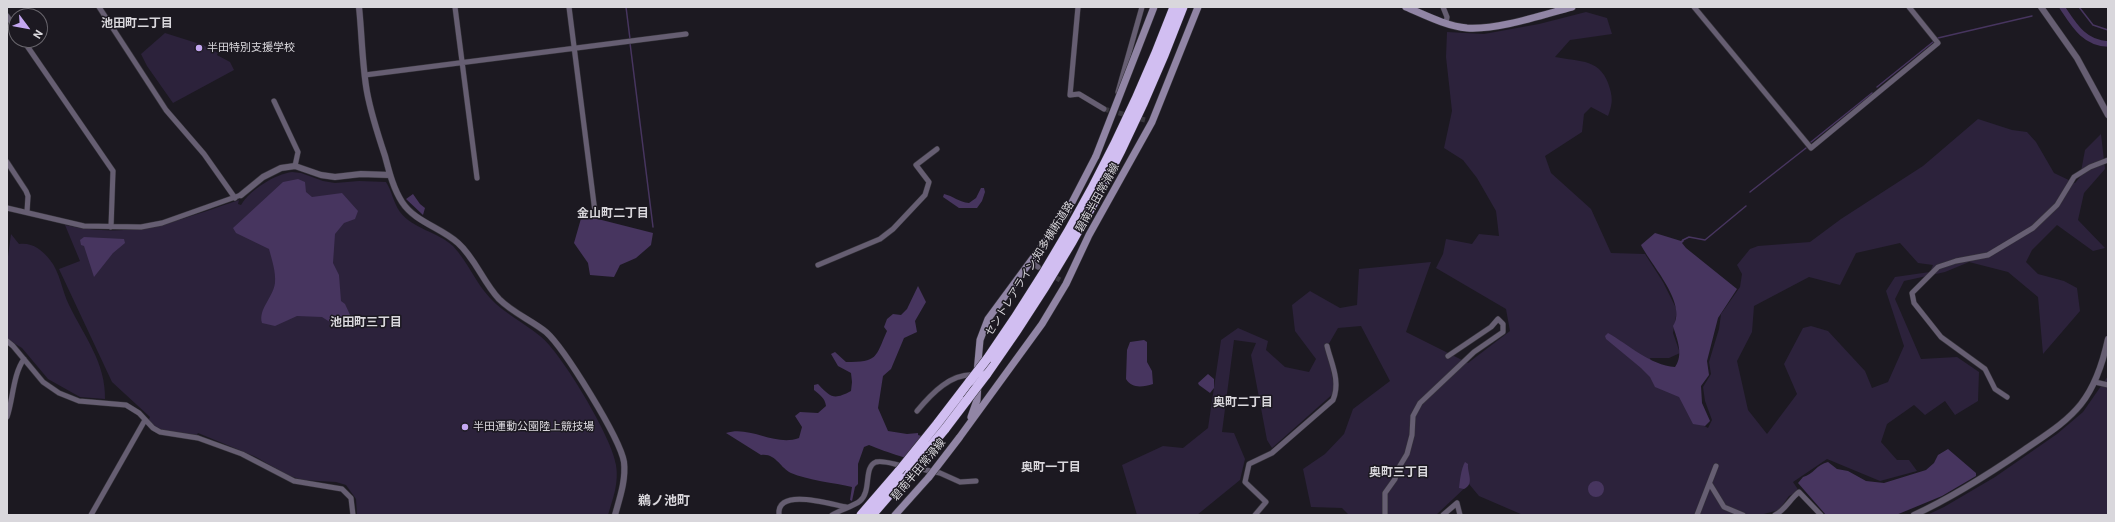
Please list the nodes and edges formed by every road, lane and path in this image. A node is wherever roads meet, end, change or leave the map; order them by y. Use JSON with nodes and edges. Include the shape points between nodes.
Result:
{"nodes":[{"id":1,"x":99,"y":7,"type":"edge"},
{"id":2,"x":359,"y":7,"type":"edge"},
{"id":3,"x":455,"y":7,"type":"edge"},
{"id":4,"x":569,"y":7,"type":"edge"},
{"id":5,"x":1078,"y":7,"type":"edge"},
{"id":6,"x":1142,"y":7,"type":"edge"},
{"id":7,"x":1154,"y":7,"type":"edge"},
{"id":8,"x":1174,"y":7,"type":"edge"},
{"id":9,"x":1183,"y":7,"type":"edge"},
{"id":10,"x":1198,"y":7,"type":"edge"},
{"id":11,"x":1406,"y":7,"type":"edge"},
{"id":12,"x":1443,"y":7,"type":"edge"},
{"id":13,"x":1572,"y":7,"type":"edge"},
{"id":14,"x":1694,"y":7,"type":"edge"},
{"id":15,"x":1908,"y":7,"type":"edge"},
{"id":16,"x":2041,"y":7,"type":"edge"},
{"id":17,"x":1446,"y":23,"type":"junction"},
{"id":18,"x":686,"y":34,"type":"dead end"},
{"id":19,"x":28,"y":48,"type":"edge"},
{"id":20,"x":574,"y":49,"type":"junction"},
{"id":21,"x":462,"y":62,"type":"junction"},
{"id":22,"x":365,"y":75,"type":"junction"},
{"id":23,"x":274,"y":100,"type":"dead end"},
{"id":24,"x":1115,"y":104,"type":"junction"},
{"id":25,"x":1104,"y":109,"type":"tunnel mouth"},
{"id":26,"x":2108,"y":115,"type":"edge"},
{"id":27,"x":937,"y":149,"type":"dead end"},
{"id":28,"x":2108,"y":160,"type":"edge"},
{"id":29,"x":7,"y":162,"type":"edge"},
{"id":30,"x":295,"y":166,"type":"junction"},
{"id":31,"x":390,"y":175,"type":"junction"},
{"id":32,"x":477,"y":178,"type":"dead end"},
{"id":33,"x":241,"y":194,"type":"joint"},
{"id":34,"x":235,"y":198,"type":"junction"},
{"id":35,"x":7,"y":208,"type":"edge"},
{"id":36,"x":27,"y":212,"type":"junction"},
{"id":37,"x":595,"y":212,"type":"dead end"},
{"id":38,"x":111,"y":227,"type":"junction"},
{"id":39,"x":1030,"y":261,"type":"junction"},
{"id":40,"x":818,"y":265,"type":"dead end"},
{"id":41,"x":1038,"y":267,"type":"dead end"},
{"id":42,"x":1060,"y":280,"type":"tunnel mouth"},
{"id":43,"x":1066,"y":284,"type":"junction"},
{"id":44,"x":7,"y":341,"type":"edge"},
{"id":45,"x":2108,"y":342,"type":"edge"},
{"id":46,"x":1327,"y":346,"type":"dead end"},
{"id":47,"x":1448,"y":356,"type":"dead end"},
{"id":48,"x":24,"y":359,"type":"junction"},
{"id":49,"x":978,"y":378,"type":"junction"},
{"id":50,"x":2095,"y":382,"type":"junction"},
{"id":51,"x":2108,"y":385,"type":"edge"},
{"id":52,"x":995,"y":387,"type":"junction"},
{"id":53,"x":2007,"y":397,"type":"dead end"},
{"id":54,"x":917,"y":410,"type":"dead end"},
{"id":55,"x":7,"y":418,"type":"edge"},
{"id":56,"x":145,"y":420,"type":"junction"},
{"id":57,"x":941,"y":426,"type":"junction"},
{"id":58,"x":959,"y":438,"type":"junction"},
{"id":59,"x":1716,"y":466,"type":"dead end"},
{"id":60,"x":976,"y":481,"type":"dead end"},
{"id":61,"x":1710,"y":484,"type":"junction"},
{"id":62,"x":846,"y":507,"type":"junction"},
{"id":63,"x":91,"y":515,"type":"edge"},
{"id":64,"x":353,"y":515,"type":"edge"},
{"id":65,"x":615,"y":515,"type":"edge"},
{"id":66,"x":779,"y":515,"type":"edge"},
{"id":67,"x":832,"y":515,"type":"edge"},
{"id":68,"x":861,"y":515,"type":"edge"},
{"id":69,"x":872,"y":515,"type":"edge"},
{"id":70,"x":894,"y":515,"type":"edge"},
{"id":71,"x":1255,"y":515,"type":"edge"},
{"id":72,"x":1386,"y":515,"type":"edge"},
{"id":73,"x":1443,"y":515,"type":"edge"},
{"id":74,"x":1460,"y":515,"type":"edge"},
{"id":75,"x":1697,"y":515,"type":"edge"},
{"id":76,"x":1744,"y":515,"type":"edge"},
{"id":77,"x":1775,"y":515,"type":"edge"},
{"id":78,"x":1821,"y":515,"type":"edge"},
{"id":79,"x":1914,"y":515,"type":"edge"}],
"edges":[{"from":1,"to":34,"type":"street","via":[[166,110],[204,154]]},
{"from":2,"to":22,"type":"street"},
{"from":3,"to":21,"type":"street"},
{"from":4,"to":20,"type":"street"},
{"from":5,"to":25,"type":"street","via":[[1070,95],[1079,94]]},
{"from":6,"to":24,"type":"street"},
{"from":7,"to":24,"type":"main road","name":"碧南半田常滑線","bridge":true},
{"from":8,"to":49,"type":"highway","name":"セントレアライン;知多横断道路","bridge":true,"via":[[1141,89],[1093,187],[1035,288],[987,359]]},
{"from":9,"to":49,"type":"highway","name":"セントレアライン;知多横断道路","via":[[1153,84],[1107,180],[1055,272]]},
{"from":10,"to":43,"type":"main road","name":"碧南半田常滑線","via":[[1149,121]]},
{"from":11,"to":17,"type":"main road"},
{"from":12,"to":17,"type":"street","via":[[1447,17]]},
{"from":13,"to":17,"type":"main road","via":[[1487,27],[1466,28]]},
{"from":14,"to":15,"type":"street","via":[[1811,148],[1938,43]]},
{"from":16,"to":26,"type":"street","via":[[2089,77]]},
{"from":18,"to":20,"type":"street"},
{"from":19,"to":38,"type":"street","via":[[113,171]]},
{"from":20,"to":21,"type":"street"},
{"from":20,"to":37,"type":"street"},
{"from":21,"to":22,"type":"street"},
{"from":21,"to":32,"type":"street"},
{"from":22,"to":31,"type":"street","via":[[369,104]]},
{"from":23,"to":30,"type":"street","via":[[298,152]]},
{"from":24,"to":39,"type":"main road","name":"碧南半田常滑線","bridge":true,"via":[[1096,156],[1067,212]]},
{"from":27,"to":40,"type":"street","via":[[916,165],[928,182],[925,195],[893,229],[880,239]]},
{"from":28,"to":53,"type":"street","via":[[2090,166],[2074,177],[2057,205],[2033,228],[1988,255],[1938,267],[1912,293],[1914,303],[1941,337],[1985,369],[1995,389]]},
{"from":29,"to":36,"type":"street","via":[[26,191]]},
{"from":30,"to":31,"type":"street","via":[[328,176]]},
{"from":30,"to":33,"type":"street","via":[[273,171]]},
{"from":31,"to":65,"type":"street","via":[[398,196],[414,215],[458,243],[503,303],[545,332],[557,344],[619,446],[624,461],[624,475]]},
{"from":33,"to":34,"type":"street"},
{"from":34,"to":38,"type":"street","via":[[162,223],[141,227]]},
{"from":35,"to":36,"type":"street"},
{"from":36,"to":38,"type":"street","via":[[84,226]]},
{"from":39,"to":41,"type":"street"},
{"from":39,"to":49,"type":"main road","name":"碧南半田常滑線","via":[[988,319],[980,340]]},
{"from":42,"to":43,"type":"street"},
{"from":43,"to":52,"type":"main road","name":"碧南半田常滑線","via":[[1042,324]]},
{"from":44,"to":48,"type":"street"},
{"from":45,"to":50,"type":"street"},
{"from":46,"to":71,"type":"street","via":[[1335,372],[1336,388],[1333,400],[1272,453],[1249,464],[1245,482],[1266,502]]},
{"from":47,"to":72,"type":"street","via":[[1492,327],[1498,319],[1504,324],[1503,332],[1474,352],[1420,403],[1413,416],[1410,444],[1395,478],[1385,493]]},
{"from":48,"to":55,"type":"street","via":[[18,367],[13,401]]},
{"from":48,"to":56,"type":"street","via":[[43,382],[59,393],[85,402],[122,404],[139,413]]},
{"from":49,"to":52,"type":"main road","via":[[982,388],[990,390]]},
{"from":49,"to":54,"type":"street","via":[[962,375],[943,384]]},
{"from":49,"to":57,"type":"highway","name":"セントレアライン;知多横断道路"},
{"from":49,"to":57,"type":"highway","name":"セントレアライン;知多横断道路","bridge":true,"via":[[967,400]]},
{"from":49,"to":58,"type":"main road","name":"碧南半田常滑線","via":[[979,392],[975,409]]},
{"from":50,"to":51,"type":"street"},
{"from":50,"to":79,"type":"street","via":[[2076,410],[2048,434],[1973,484]]},
{"from":52,"to":58,"type":"main road","name":"碧南半田常滑線"},
{"from":56,"to":63,"type":"street"},
{"from":56,"to":64,"type":"street","via":[[160,432],[198,438],[260,463],[290,480],[342,489],[351,498]]},
{"from":57,"to":68,"type":"highway","name":"セントレアライン;知多横断道路","bridge":true},
{"from":57,"to":69,"type":"highway","name":"セントレアライン;知多横断道路","bridge":true,"via":[[910,471]]},
{"from":58,"to":70,"type":"main road","name":"碧南半田常滑線","bridge":true,"via":[[929,477]]},
{"from":59,"to":61,"type":"street"},
{"from":60,"to":62,"type":"street","via":[[960,482],[940,472],[876,462],[868,472],[868,483],[860,500]]},
{"from":61,"to":75,"type":"street"},
{"from":61,"to":76,"type":"street","via":[[1724,507]]},
{"from":62,"to":66,"type":"street","via":[[813,500],[788,499],[778,508]]},
{"from":62,"to":67,"type":"street"},
{"from":73,"to":74,"type":"street","via":[[1456,503]]},
{"from":77,"to":78,"type":"street","via":[[1799,492]]}]}
